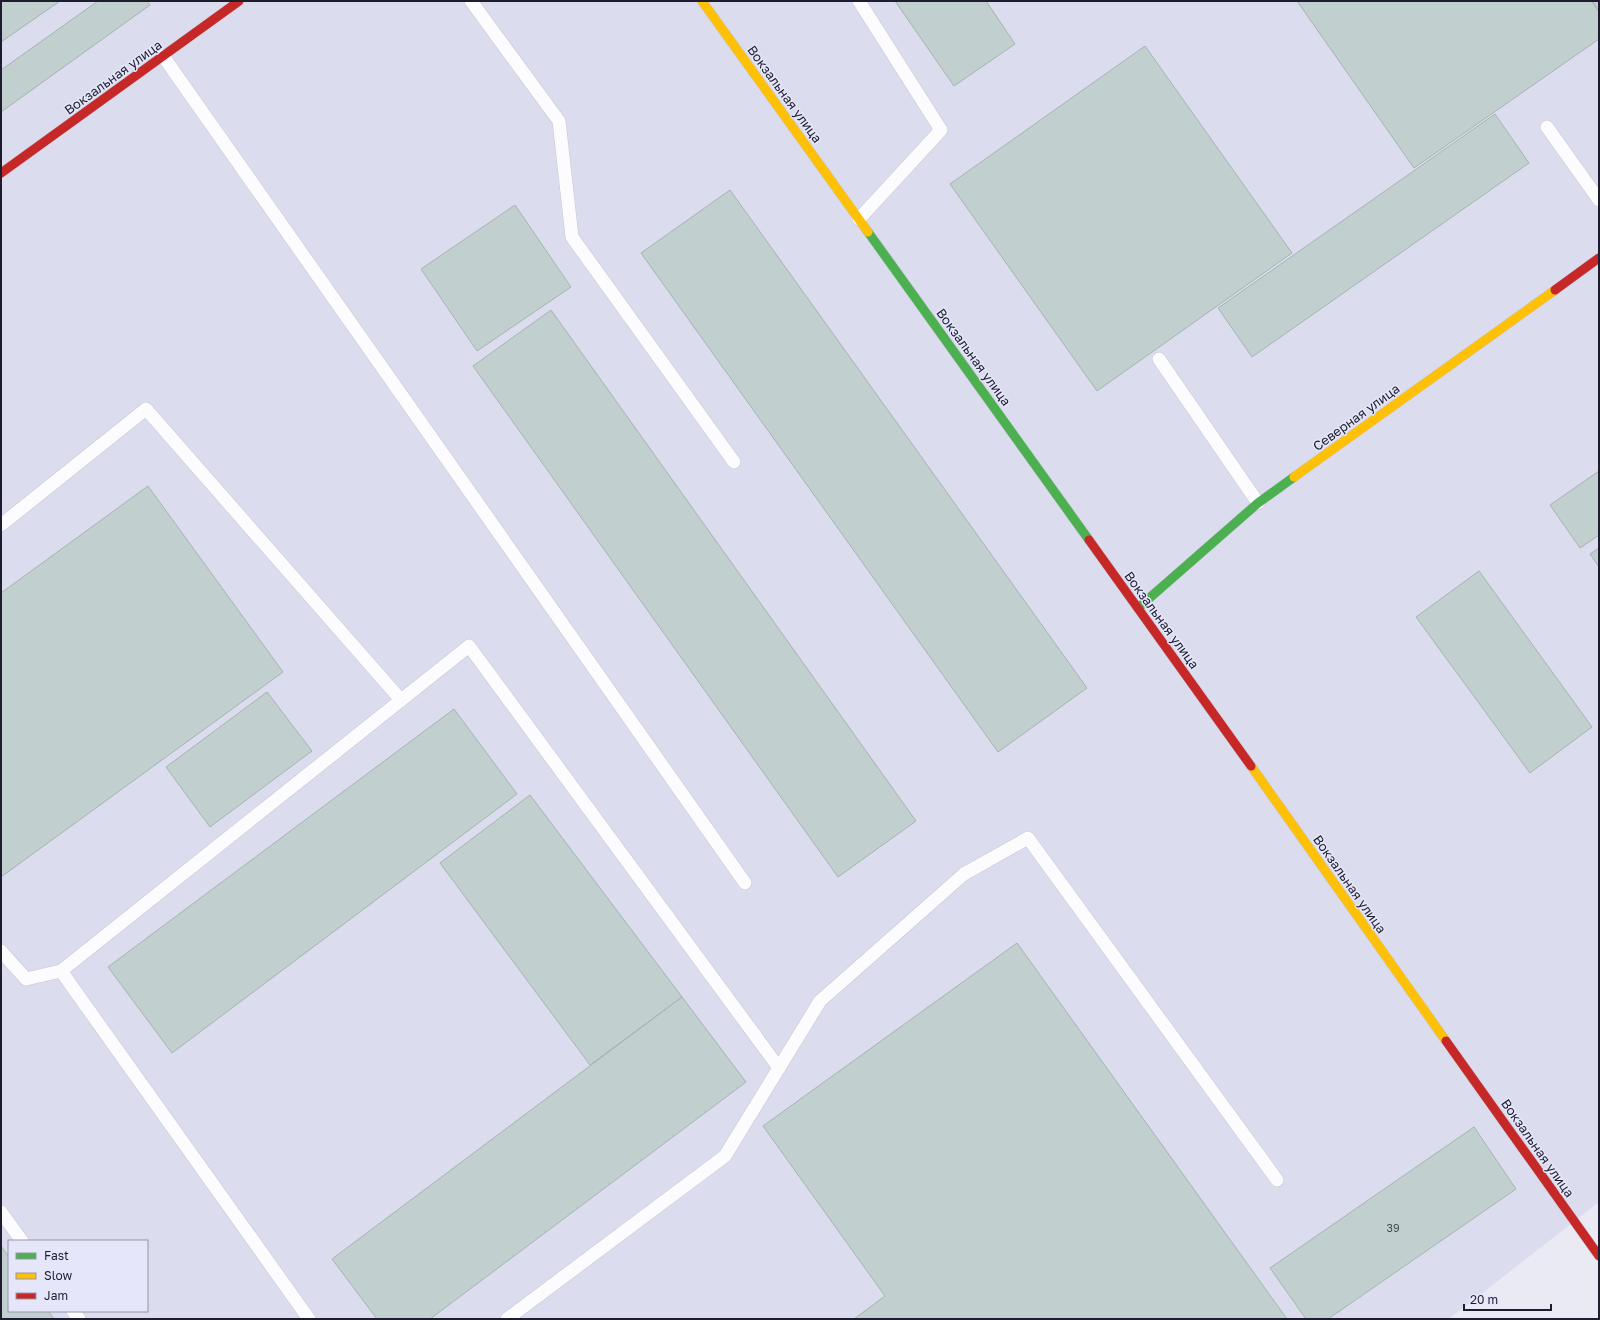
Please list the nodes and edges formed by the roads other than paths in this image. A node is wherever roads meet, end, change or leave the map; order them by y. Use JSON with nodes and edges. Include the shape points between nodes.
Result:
{"nodes":[{"id":1,"x":239,"y":1,"type":"edge"},
{"id":2,"x":471,"y":1,"type":"edge"},
{"id":3,"x":702,"y":1,"type":"edge"},
{"id":4,"x":859,"y":1,"type":"edge"},
{"id":5,"x":163,"y":56,"type":"junction"},
{"id":6,"x":1547,"y":127,"type":"dead end"},
{"id":7,"x":1,"y":173,"type":"edge"},
{"id":8,"x":1599,"y":200,"type":"edge"},
{"id":9,"x":859,"y":219,"type":"junction"},
{"id":10,"x":1599,"y":258,"type":"edge"},
{"id":11,"x":1159,"y":359,"type":"dead end"},
{"id":12,"x":734,"y":462,"type":"dead end"},
{"id":13,"x":1258,"y":503,"type":"junction"},
{"id":14,"x":1,"y":525,"type":"edge"},
{"id":15,"x":1138,"y":608,"type":"junction"},
{"id":16,"x":401,"y":700,"type":"junction"},
{"id":17,"x":746,"y":883,"type":"dead end"},
{"id":18,"x":1,"y":951,"type":"edge"},
{"id":19,"x":61,"y":970,"type":"junction"},
{"id":20,"x":779,"y":1068,"type":"junction"},
{"id":21,"x":1277,"y":1180,"type":"dead end"},
{"id":22,"x":1,"y":1212,"type":"edge"},
{"id":23,"x":21,"y":1240,"type":"edge"},
{"id":24,"x":1599,"y":1256,"type":"edge"},
{"id":25,"x":310,"y":1319,"type":"edge"},
{"id":26,"x":507,"y":1319,"type":"edge"}],
"edges":[{"from":1,"to":5,"type":"street","name":"Вокзальная улица"},
{"from":2,"to":12,"type":"lane","via":[[559,122],[572,237]]},
{"from":3,"to":9,"type":"street","name":"Вокзальная улица"},
{"from":4,"to":9,"type":"lane","via":[[941,130]]},
{"from":5,"to":7,"type":"street","name":"Вокзальная улица"},
{"from":5,"to":17,"type":"lane"},
{"from":6,"to":8,"type":"lane"},
{"from":9,"to":15,"type":"street","name":"Вокзальная улица"},
{"from":10,"to":13,"type":"street","name":"Северная улица"},
{"from":11,"to":13,"type":"lane"},
{"from":13,"to":15,"type":"street","name":"Северная улица"},
{"from":14,"to":16,"type":"lane","via":[[146,409]]},
{"from":15,"to":24,"type":"street","name":"Вокзальная улица"},
{"from":16,"to":19,"type":"lane"},
{"from":16,"to":20,"type":"lane","via":[[469,646]]},
{"from":18,"to":19,"type":"lane","via":[[26,979]]},
{"from":19,"to":25,"type":"lane"},
{"from":20,"to":21,"type":"lane","via":[[820,1001],[964,874],[1028,838]]},
{"from":20,"to":26,"type":"lane","via":[[725,1156]]},
{"from":22,"to":23,"type":"lane"}]}
